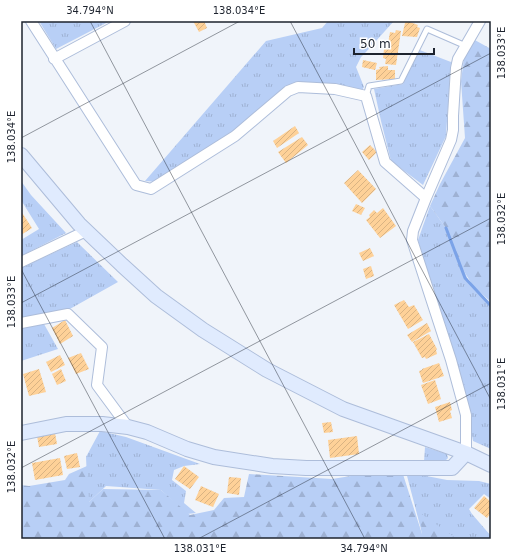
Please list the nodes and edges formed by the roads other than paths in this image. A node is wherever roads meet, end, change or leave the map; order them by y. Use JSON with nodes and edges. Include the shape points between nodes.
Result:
{"nodes":[{"id":1,"x":31,"y":21,"type":"edge"},
{"id":2,"x":125,"y":21,"type":"edge"},
{"id":3,"x":480,"y":21,"type":"edge"},
{"id":4,"x":466,"y":46,"type":"junction"},
{"id":5,"x":54,"y":59,"type":"junction"},
{"id":6,"x":366,"y":96,"type":"junction"},
{"id":7,"x":21,"y":155,"type":"edge"},
{"id":8,"x":426,"y":198,"type":"junction"},
{"id":9,"x":86,"y":231,"type":"junction"},
{"id":10,"x":21,"y":262,"type":"edge"},
{"id":11,"x":21,"y":323,"type":"edge"},
{"id":12,"x":128,"y":427,"type":"junction"},
{"id":13,"x":21,"y":433,"type":"edge"},
{"id":14,"x":466,"y":453,"type":"junction"},
{"id":15,"x":491,"y":466,"type":"edge"}],
"edges":[{"from":1,"to":5,"type":"street"},
{"from":2,"to":5,"type":"street"},
{"from":3,"to":4,"type":"street"},
{"from":4,"to":6,"type":"lane","via":[[427,29],[401,81],[369,86]]},
{"from":4,"to":8,"type":"street","via":[[456,68],[451,140]]},
{"from":5,"to":6,"type":"street","via":[[136,185],[151,188],[235,136],[288,91],[298,87],[335,89]]},
{"from":6,"to":8,"type":"street","via":[[386,162]]},
{"from":7,"to":9,"type":"street"},
{"from":8,"to":14,"type":"street","via":[[412,240],[466,415]]},
{"from":9,"to":10,"type":"street"},
{"from":9,"to":14,"type":"street","via":[[156,296],[203,330],[267,370],[343,409]]},
{"from":11,"to":12,"type":"street","via":[[68,314],[102,347],[97,385]]},
{"from":12,"to":13,"type":"street","via":[[66,424]]},
{"from":12,"to":14,"type":"street","via":[[147,432],[188,450],[214,457],[272,466],[452,468]]},
{"from":14,"to":15,"type":"street"}]}
